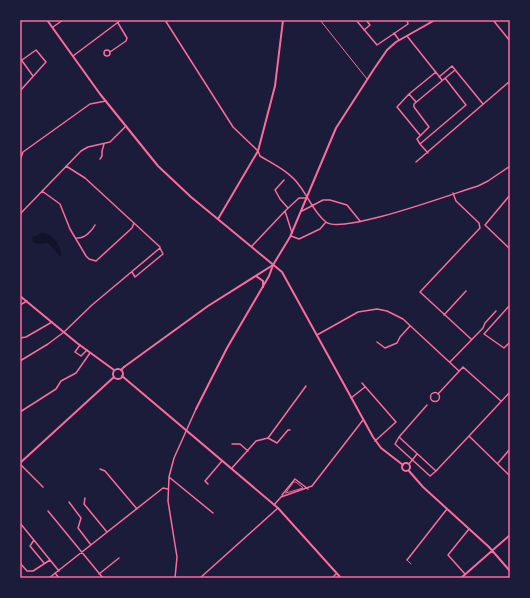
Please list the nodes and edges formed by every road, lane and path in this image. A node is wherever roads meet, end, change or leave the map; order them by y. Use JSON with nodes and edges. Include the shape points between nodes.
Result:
{"nodes":[{"id":1,"x":47,"y":20,"type":"edge"},
{"id":2,"x":63,"y":20,"type":"edge"},
{"id":3,"x":121,"y":20,"type":"edge"},
{"id":4,"x":168,"y":20,"type":"edge"},
{"id":5,"x":283,"y":20,"type":"edge"},
{"id":6,"x":320,"y":20,"type":"edge"},
{"id":7,"x":356,"y":20,"type":"edge"},
{"id":8,"x":366,"y":20,"type":"edge"},
{"id":9,"x":408,"y":20,"type":"edge"},
{"id":10,"x":434,"y":20,"type":"edge"},
{"id":11,"x":493,"y":20,"type":"edge"},
{"id":12,"x":166,"y":21,"type":"edge"},
{"id":13,"x":118,"y":22,"type":"junction"},
{"id":14,"x":53,"y":27,"type":"junction"},
{"id":15,"x":364,"y":30,"type":"junction"},
{"id":16,"x":394,"y":33,"type":"junction"},
{"id":17,"x":406,"y":35,"type":"junction"},
{"id":18,"x":399,"y":40,"type":"junction"},
{"id":19,"x":510,"y":41,"type":"edge"},
{"id":20,"x":110,"y":52,"type":"dead end"},
{"id":21,"x":72,"y":56,"type":"junction"},
{"id":22,"x":20,"y":58,"type":"edge"},
{"id":23,"x":22,"y":60,"type":"junction"},
{"id":24,"x":454,"y":70,"type":"junction"},
{"id":25,"x":436,"y":72,"type":"junction"},
{"id":26,"x":33,"y":76,"type":"junction"},
{"id":27,"x":439,"y":77,"type":"junction"},
{"id":28,"x":445,"y":78,"type":"junction"},
{"id":29,"x":367,"y":80,"type":"junction"},
{"id":30,"x":442,"y":80,"type":"junction"},
{"id":31,"x":510,"y":80,"type":"edge"},
{"id":32,"x":20,"y":91,"type":"edge"},
{"id":33,"x":409,"y":94,"type":"junction"},
{"id":34,"x":106,"y":101,"type":"junction"},
{"id":35,"x":416,"y":102,"type":"junction"},
{"id":36,"x":483,"y":104,"type":"junction"},
{"id":37,"x":126,"y":126,"type":"junction"},
{"id":38,"x":420,"y":135,"type":"junction"},
{"id":39,"x":104,"y":144,"type":"junction"},
{"id":40,"x":420,"y":144,"type":"junction"},
{"id":41,"x":258,"y":151,"type":"junction"},
{"id":42,"x":428,"y":154,"type":"junction"},
{"id":43,"x":100,"y":159,"type":"dead end"},
{"id":44,"x":20,"y":160,"type":"edge"},
{"id":45,"x":416,"y":162,"type":"dead end"},
{"id":46,"x":66,"y":166,"type":"junction"},
{"id":47,"x":510,"y":166,"type":"edge"},
{"id":48,"x":284,"y":180,"type":"dead end"},
{"id":49,"x":42,"y":191,"type":"junction"},
{"id":50,"x":454,"y":193,"type":"junction"},
{"id":51,"x":510,"y":195,"type":"edge"},
{"id":52,"x":307,"y":198,"type":"junction"},
{"id":53,"x":313,"y":206,"type":"junction"},
{"id":54,"x":288,"y":208,"type":"junction"},
{"id":55,"x":286,"y":211,"type":"junction"},
{"id":56,"x":302,"y":211,"type":"junction"},
{"id":57,"x":20,"y":214,"type":"edge"},
{"id":58,"x":218,"y":219,"type":"junction"},
{"id":59,"x":326,"y":222,"type":"junction"},
{"id":60,"x":360,"y":222,"type":"junction"},
{"id":61,"x":134,"y":223,"type":"junction"},
{"id":62,"x":95,"y":225,"type":"dead end"},
{"id":63,"x":291,"y":235,"type":"junction"},
{"id":64,"x":77,"y":238,"type":"junction"},
{"id":65,"x":252,"y":246,"type":"junction"},
{"id":66,"x":160,"y":248,"type":"junction"},
{"id":67,"x":510,"y":249,"type":"edge"},
{"id":68,"x":273,"y":265,"type":"junction"},
{"id":69,"x":132,"y":272,"type":"junction"},
{"id":70,"x":256,"y":276,"type":"junction"},
{"id":71,"x":263,"y":287,"type":"junction"},
{"id":72,"x":466,"y":291,"type":"dead end"},
{"id":73,"x":20,"y":296,"type":"edge"},
{"id":74,"x":26,"y":301,"type":"junction"},
{"id":75,"x":20,"y":305,"type":"edge"},
{"id":76,"x":510,"y":305,"type":"edge"},
{"id":77,"x":496,"y":311,"type":"dead end"},
{"id":78,"x":444,"y":315,"type":"junction"},
{"id":79,"x":52,"y":322,"type":"junction"},
{"id":80,"x":410,"y":326,"type":"junction"},
{"id":81,"x":64,"y":332,"type":"junction"},
{"id":82,"x":317,"y":335,"type":"junction"},
{"id":83,"x":20,"y":338,"type":"edge"},
{"id":84,"x":471,"y":339,"type":"junction"},
{"id":85,"x":377,"y":342,"type":"dead end"},
{"id":86,"x":510,"y":342,"type":"edge"},
{"id":87,"x":80,"y":345,"type":"junction"},
{"id":88,"x":87,"y":350,"type":"junction"},
{"id":89,"x":90,"y":353,"type":"junction"},
{"id":90,"x":20,"y":361,"type":"edge"},
{"id":91,"x":450,"y":362,"type":"junction"},
{"id":92,"x":114,"y":370,"type":"junction"},
{"id":93,"x":120,"y":370,"type":"junction"},
{"id":94,"x":459,"y":371,"type":"junction"},
{"id":95,"x":122,"y":376,"type":"junction"},
{"id":96,"x":114,"y":377,"type":"junction"},
{"id":97,"x":362,"y":383,"type":"dead end"},
{"id":98,"x":306,"y":386,"type":"dead end"},
{"id":99,"x":365,"y":387,"type":"junction"},
{"id":100,"x":510,"y":392,"type":"edge"},
{"id":101,"x":438,"y":394,"type":"junction"},
{"id":102,"x":352,"y":398,"type":"junction"},
{"id":103,"x":502,"y":401,"type":"junction"},
{"id":104,"x":427,"y":405,"type":"dead end"},
{"id":105,"x":196,"y":409,"type":"joint"},
{"id":106,"x":20,"y":412,"type":"edge"},
{"id":107,"x":363,"y":420,"type":"junction"},
{"id":108,"x":187,"y":430,"type":"junction"},
{"id":109,"x":290,"y":430,"type":"dead end"},
{"id":110,"x":469,"y":436,"type":"junction"},
{"id":111,"x":399,"y":437,"type":"junction"},
{"id":112,"x":268,"y":438,"type":"junction"},
{"id":113,"x":375,"y":441,"type":"junction"},
{"id":114,"x":232,"y":444,"type":"dead end"},
{"id":115,"x":510,"y":449,"type":"edge"},
{"id":116,"x":248,"y":451,"type":"junction"},
{"id":117,"x":417,"y":454,"type":"junction"},
{"id":118,"x":413,"y":459,"type":"junction"},
{"id":119,"x":223,"y":460,"type":"junction"},
{"id":120,"x":20,"y":463,"type":"edge"},
{"id":121,"x":497,"y":463,"type":"junction"},
{"id":122,"x":409,"y":464,"type":"junction"},
{"id":123,"x":403,"y":465,"type":"junction"},
{"id":124,"x":232,"y":468,"type":"junction"},
{"id":125,"x":100,"y":469,"type":"dead end"},
{"id":126,"x":409,"y":471,"type":"junction"},
{"id":127,"x":436,"y":472,"type":"junction"},
{"id":128,"x":510,"y":476,"type":"edge"},
{"id":129,"x":169,"y":477,"type":"junction"},
{"id":130,"x":296,"y":482,"type":"joint"},
{"id":131,"x":208,"y":484,"type":"dead end"},
{"id":132,"x":43,"y":487,"type":"dead end"},
{"id":133,"x":168,"y":488,"type":"junction"},
{"id":134,"x":308,"y":488,"type":"junction"},
{"id":135,"x":280,"y":497,"type":"junction"},
{"id":136,"x":85,"y":498,"type":"dead end"},
{"id":137,"x":69,"y":502,"type":"dead end"},
{"id":138,"x":274,"y":505,"type":"junction"},
{"id":139,"x":278,"y":508,"type":"junction"},
{"id":140,"x":137,"y":509,"type":"junction"},
{"id":141,"x":447,"y":509,"type":"junction"},
{"id":142,"x":48,"y":511,"type":"dead end"},
{"id":143,"x":213,"y":513,"type":"dead end"},
{"id":144,"x":20,"y":523,"type":"edge"},
{"id":145,"x":469,"y":529,"type":"junction"},
{"id":146,"x":107,"y":532,"type":"junction"},
{"id":147,"x":510,"y":535,"type":"edge"},
{"id":148,"x":34,"y":540,"type":"junction"},
{"id":149,"x":91,"y":545,"type":"junction"},
{"id":150,"x":492,"y":551,"type":"junction"},
{"id":151,"x":81,"y":552,"type":"junction"},
{"id":152,"x":119,"y":558,"type":"dead end"},
{"id":153,"x":50,"y":560,"type":"junction"},
{"id":154,"x":407,"y":560,"type":"joint"},
{"id":155,"x":20,"y":563,"type":"edge"},
{"id":156,"x":44,"y":564,"type":"junction"},
{"id":157,"x":411,"y":564,"type":"dead end"},
{"id":158,"x":59,"y":571,"type":"junction"},
{"id":159,"x":510,"y":571,"type":"edge"},
{"id":160,"x":55,"y":573,"type":"junction"},
{"id":161,"x":337,"y":573,"type":"junction"},
{"id":162,"x":99,"y":574,"type":"junction"},
{"id":163,"x":466,"y":574,"type":"junction"},
{"id":164,"x":510,"y":576,"type":"edge"},
{"id":165,"x":49,"y":578,"type":"edge"},
{"id":166,"x":59,"y":578,"type":"edge"},
{"id":167,"x":103,"y":578,"type":"edge"},
{"id":168,"x":175,"y":578,"type":"edge"},
{"id":169,"x":200,"y":578,"type":"edge"},
{"id":170,"x":332,"y":578,"type":"edge"},
{"id":171,"x":341,"y":578,"type":"edge"},
{"id":172,"x":461,"y":578,"type":"edge"},
{"id":173,"x":507,"y":578,"type":"edge"}],
"edges":[{"from":1,"to":14,"type":"street"},
{"from":2,"to":14,"type":"street"},
{"from":3,"to":13,"type":"street"},
{"from":4,"to":12,"type":"street"},
{"from":5,"to":41,"type":"street","via":[[275,86]]},
{"from":6,"to":29,"type":"street"},
{"from":7,"to":15,"type":"street"},
{"from":8,"to":15,"type":"street","via":[[370,25]]},
{"from":9,"to":16,"type":"street","via":[[408,24]]},
{"from":10,"to":17,"type":"street"},
{"from":11,"to":19,"type":"street"},
{"from":12,"to":41,"type":"street","via":[[233,126]]},
{"from":13,"to":20,"type":"street","via":[[128,38]]},
{"from":13,"to":21,"type":"street"},
{"from":14,"to":21,"type":"street"},
{"from":15,"to":16,"type":"street","via":[[377,45]]},
{"from":16,"to":18,"type":"street"},
{"from":17,"to":18,"type":"street"},
{"from":17,"to":25,"type":"street"},
{"from":18,"to":29,"type":"street","via":[[384,54]]},
{"from":21,"to":34,"type":"street"},
{"from":22,"to":23,"type":"street"},
{"from":23,"to":26,"type":"street"},
{"from":23,"to":26,"type":"street","via":[[36,50],[46,62]]},
{"from":24,"to":27,"type":"street","via":[[452,66]]},
{"from":24,"to":28,"type":"street"},
{"from":24,"to":36,"type":"street"},
{"from":25,"to":27,"type":"street"},
{"from":25,"to":33,"type":"street"},
{"from":26,"to":32,"type":"street"},
{"from":27,"to":30,"type":"street"},
{"from":28,"to":30,"type":"street"},
{"from":28,"to":40,"type":"street","via":[[466,105]]},
{"from":29,"to":52,"type":"street","via":[[336,128]]},
{"from":30,"to":35,"type":"street"},
{"from":31,"to":36,"type":"street"},
{"from":33,"to":35,"type":"street"},
{"from":33,"to":38,"type":"street","via":[[397,107]]},
{"from":34,"to":37,"type":"street"},
{"from":34,"to":44,"type":"street","via":[[90,104],[23,152]]},
{"from":35,"to":38,"type":"street","via":[[414,108],[429,127]]},
{"from":36,"to":42,"type":"street"},
{"from":37,"to":39,"type":"street"},
{"from":37,"to":58,"type":"street","via":[[158,166]]},
{"from":38,"to":40,"type":"street","via":[[417,139]]},
{"from":39,"to":43,"type":"street"},
{"from":39,"to":46,"type":"street","via":[[84,149]]},
{"from":40,"to":42,"type":"street"},
{"from":41,"to":52,"type":"street","via":[[260,156],[287,173],[300,185]]},
{"from":41,"to":58,"type":"street"},
{"from":42,"to":45,"type":"street"},
{"from":46,"to":49,"type":"street"},
{"from":46,"to":61,"type":"street","via":[[85,178]]},
{"from":47,"to":50,"type":"street","via":[[488,181]]},
{"from":48,"to":54,"type":"street","via":[[275,190]]},
{"from":49,"to":57,"type":"street"},
{"from":49,"to":64,"type":"street","via":[[60,204],[70,229]]},
{"from":50,"to":60,"type":"street"},
{"from":50,"to":78,"type":"street","via":[[456,201],[479,223],[480,228],[420,292]]},
{"from":51,"to":67,"type":"street","via":[[485,225]]},
{"from":52,"to":53,"type":"street"},
{"from":52,"to":54,"type":"street","via":[[299,198]]},
{"from":52,"to":56,"type":"street"},
{"from":53,"to":56,"type":"street"},
{"from":53,"to":59,"type":"street"},
{"from":53,"to":60,"type":"street","via":[[323,200],[347,205]]},
{"from":54,"to":55,"type":"street"},
{"from":55,"to":63,"type":"street"},
{"from":55,"to":65,"type":"street"},
{"from":56,"to":63,"type":"street"},
{"from":58,"to":65,"type":"street"},
{"from":59,"to":60,"type":"street","via":[[340,225]]},
{"from":59,"to":63,"type":"street","via":[[320,229],[299,239]]},
{"from":61,"to":64,"type":"street","via":[[132,228],[96,261],[89,259]]},
{"from":61,"to":66,"type":"street"},
{"from":62,"to":64,"type":"street","via":[[93,230]]},
{"from":63,"to":68,"type":"street"},
{"from":65,"to":68,"type":"street"},
{"from":66,"to":69,"type":"street"},
{"from":66,"to":69,"type":"street","via":[[163,254],[135,277]]},
{"from":68,"to":70,"type":"street"},
{"from":68,"to":71,"type":"street"},
{"from":68,"to":82,"type":"street","via":[[282,272]]},
{"from":69,"to":81,"type":"street"},
{"from":70,"to":71,"type":"street","via":[[263,280]]},
{"from":70,"to":93,"type":"street","via":[[208,306]]},
{"from":71,"to":105,"type":"street","via":[[227,348]]},
{"from":72,"to":78,"type":"street"},
{"from":73,"to":74,"type":"street"},
{"from":74,"to":75,"type":"street"},
{"from":74,"to":79,"type":"street"},
{"from":76,"to":86,"type":"street","via":[[484,334],[504,348]]},
{"from":77,"to":84,"type":"street"},
{"from":78,"to":84,"type":"street"},
{"from":79,"to":81,"type":"street"},
{"from":79,"to":83,"type":"street","via":[[26,338]]},
{"from":80,"to":82,"type":"street","via":[[387,311],[367,310],[348,317]]},
{"from":80,"to":85,"type":"street","via":[[397,343],[385,348]]},
{"from":80,"to":91,"type":"street"},
{"from":81,"to":87,"type":"street"},
{"from":81,"to":90,"type":"street"},
{"from":82,"to":102,"type":"street"},
{"from":84,"to":91,"type":"street"},
{"from":87,"to":88,"type":"street"},
{"from":87,"to":88,"type":"street","via":[[75,352],[81,356]]},
{"from":88,"to":89,"type":"street"},
{"from":89,"to":92,"type":"street"},
{"from":89,"to":106,"type":"street","via":[[76,373],[61,381],[56,389]]},
{"from":91,"to":94,"type":"street"},
{"from":92,"to":93,"type":"street"},
{"from":92,"to":96,"type":"street"},
{"from":93,"to":95,"type":"street"},
{"from":94,"to":101,"type":"street"},
{"from":94,"to":103,"type":"street","via":[[463,367]]},
{"from":95,"to":96,"type":"street","via":[[118,379]]},
{"from":95,"to":108,"type":"street"},
{"from":96,"to":120,"type":"street"},
{"from":97,"to":99,"type":"street"},
{"from":98,"to":112,"type":"street"},
{"from":99,"to":102,"type":"street"},
{"from":99,"to":113,"type":"street","via":[[396,422]]},
{"from":100,"to":103,"type":"street"},
{"from":101,"to":101,"type":"street","via":[[432,394],[431,399],[437,401]]},
{"from":102,"to":107,"type":"street"},
{"from":103,"to":110,"type":"street"},
{"from":104,"to":111,"type":"street"},
{"from":105,"to":108,"type":"street"},
{"from":107,"to":113,"type":"street"},
{"from":107,"to":134,"type":"street","via":[[315,483]]},
{"from":108,"to":119,"type":"street"},
{"from":108,"to":129,"type":"street","via":[[174,458]]},
{"from":109,"to":112,"type":"street","via":[[277,443]]},
{"from":110,"to":121,"type":"street"},
{"from":110,"to":127,"type":"street"},
{"from":111,"to":117,"type":"street"},
{"from":111,"to":118,"type":"street","via":[[394,443]]},
{"from":112,"to":116,"type":"street","via":[[256,441]]},
{"from":113,"to":123,"type":"street"},
{"from":114,"to":116,"type":"street","via":[[240,444]]},
{"from":115,"to":121,"type":"street"},
{"from":116,"to":124,"type":"street"},
{"from":117,"to":118,"type":"street"},
{"from":117,"to":127,"type":"street"},
{"from":118,"to":122,"type":"street"},
{"from":118,"to":127,"type":"street","via":[[430,476]]},
{"from":119,"to":124,"type":"street"},
{"from":119,"to":131,"type":"street","via":[[205,481]]},
{"from":120,"to":132,"type":"street"},
{"from":121,"to":128,"type":"street"},
{"from":122,"to":123,"type":"street"},
{"from":122,"to":126,"type":"street"},
{"from":123,"to":126,"type":"street","via":[[403,470]]},
{"from":124,"to":138,"type":"street"},
{"from":125,"to":140,"type":"street","via":[[105,471]]},
{"from":126,"to":141,"type":"street"},
{"from":129,"to":133,"type":"street"},
{"from":129,"to":143,"type":"street"},
{"from":130,"to":130,"type":"street","via":[[294,482],[286,493],[303,488]]},
{"from":133,"to":140,"type":"street","via":[[163,488]]},
{"from":133,"to":168,"type":"street","via":[[177,553]]},
{"from":134,"to":135,"type":"street"},
{"from":134,"to":135,"type":"street","via":[[295,479]]},
{"from":135,"to":138,"type":"street"},
{"from":136,"to":146,"type":"street","via":[[84,504]]},
{"from":137,"to":149,"type":"street","via":[[81,518],[78,528]]},
{"from":138,"to":139,"type":"street"},
{"from":139,"to":161,"type":"street"},
{"from":139,"to":169,"type":"street"},
{"from":140,"to":146,"type":"street"},
{"from":141,"to":145,"type":"street"},
{"from":141,"to":154,"type":"street"},
{"from":142,"to":151,"type":"street"},
{"from":144,"to":148,"type":"street"},
{"from":145,"to":150,"type":"street"},
{"from":145,"to":163,"type":"street","via":[[448,556]]},
{"from":146,"to":149,"type":"street"},
{"from":147,"to":150,"type":"street"},
{"from":148,"to":153,"type":"street"},
{"from":148,"to":156,"type":"street","via":[[30,546]]},
{"from":149,"to":151,"type":"street"},
{"from":150,"to":159,"type":"street"},
{"from":150,"to":163,"type":"street"},
{"from":151,"to":158,"type":"street"},
{"from":151,"to":162,"type":"street"},
{"from":152,"to":162,"type":"street"},
{"from":153,"to":156,"type":"street"},
{"from":153,"to":158,"type":"street"},
{"from":154,"to":157,"type":"street"},
{"from":155,"to":156,"type":"street","via":[[27,571],[33,571]]},
{"from":158,"to":160,"type":"street"},
{"from":160,"to":165,"type":"street"},
{"from":160,"to":166,"type":"street"},
{"from":161,"to":170,"type":"street"},
{"from":161,"to":171,"type":"street"},
{"from":162,"to":167,"type":"street"},
{"from":163,"to":172,"type":"street"},
{"from":164,"to":173,"type":"street"}]}
